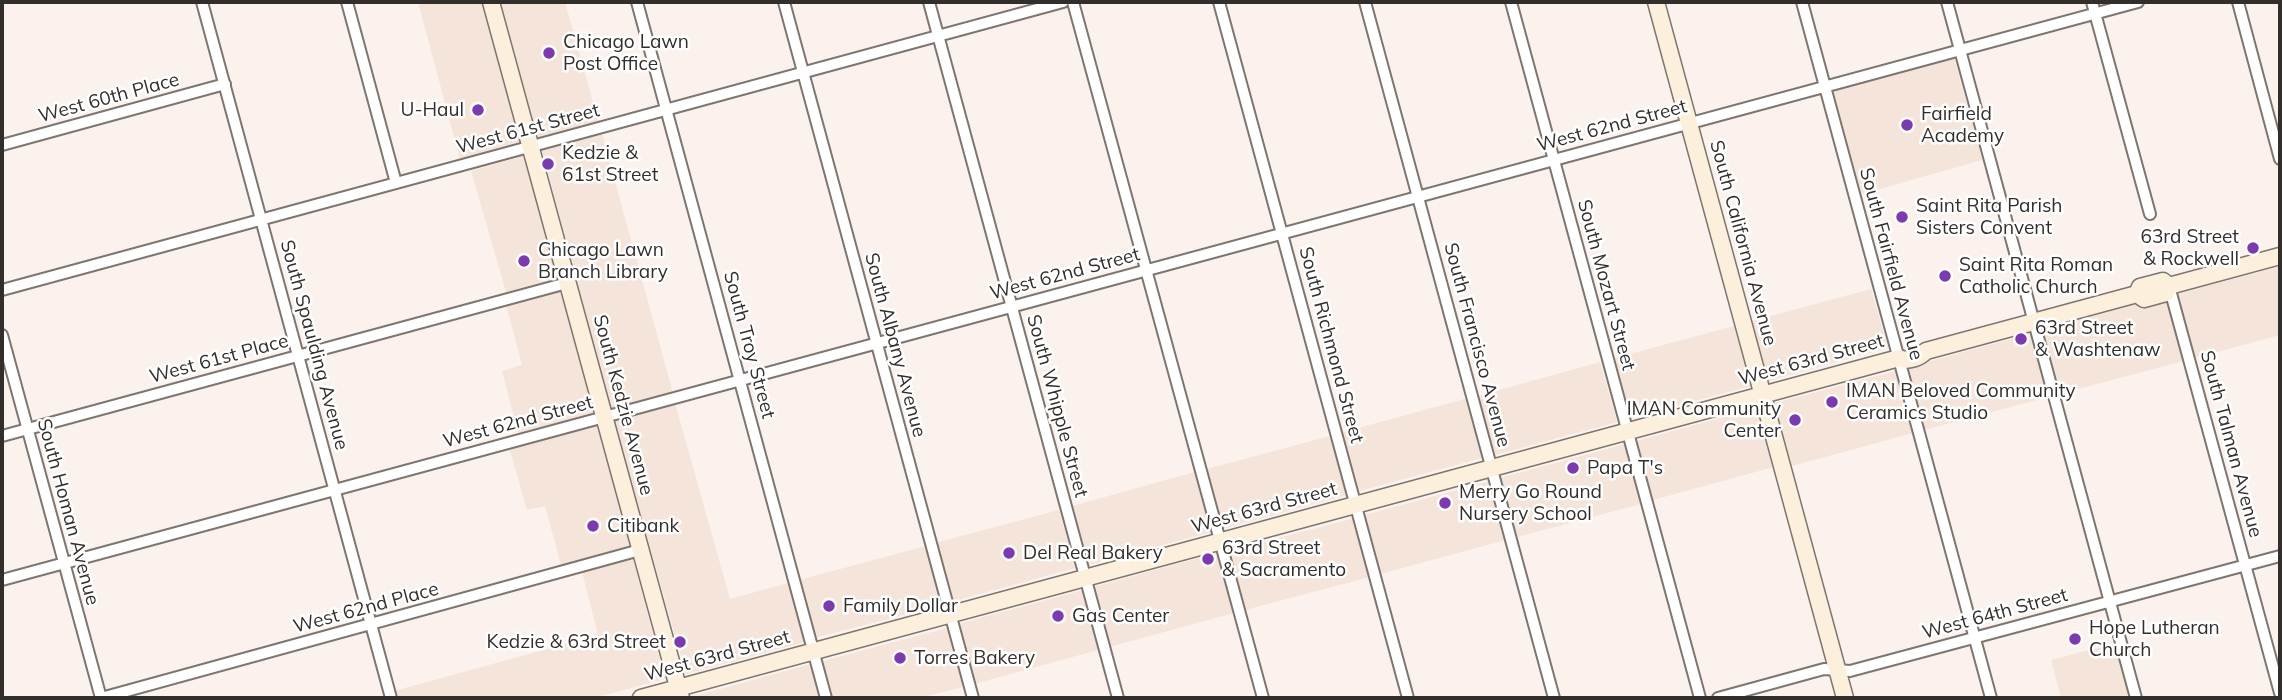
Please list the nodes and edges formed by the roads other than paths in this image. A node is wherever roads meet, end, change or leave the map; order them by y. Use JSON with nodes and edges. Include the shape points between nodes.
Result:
{"nodes":[{"id":1,"x":202,"y":2,"type":"edge"},
{"id":2,"x":347,"y":2,"type":"edge"},
{"id":3,"x":491,"y":2,"type":"edge"},
{"id":4,"x":637,"y":2,"type":"edge"},
{"id":5,"x":784,"y":2,"type":"edge"},
{"id":6,"x":929,"y":2,"type":"edge"},
{"id":7,"x":1063,"y":2,"type":"edge"},
{"id":8,"x":1073,"y":2,"type":"edge"},
{"id":9,"x":1219,"y":2,"type":"edge"},
{"id":10,"x":1365,"y":2,"type":"edge"},
{"id":11,"x":1511,"y":2,"type":"edge"},
{"id":12,"x":1656,"y":2,"type":"edge"},
{"id":13,"x":1802,"y":2,"type":"edge"},
{"id":14,"x":1947,"y":2,"type":"edge"},
{"id":15,"x":2138,"y":2,"type":"edge"},
{"id":16,"x":2238,"y":2,"type":"edge"},
{"id":17,"x":2094,"y":8,"type":"edge"},
{"id":18,"x":938,"y":36,"type":"junction"},
{"id":19,"x":1960,"y":50,"type":"junction"},
{"id":20,"x":803,"y":72,"type":"junction"},
{"id":21,"x":225,"y":85,"type":"junction"},
{"id":22,"x":1825,"y":87,"type":"junction"},
{"id":23,"x":666,"y":110,"type":"junction"},
{"id":24,"x":1689,"y":123,"type":"junction"},
{"id":25,"x":2,"y":145,"type":"edge"},
{"id":26,"x":530,"y":146,"type":"junction"},
{"id":27,"x":2280,"y":159,"type":"edge"},
{"id":28,"x":1554,"y":160,"type":"junction"},
{"id":29,"x":397,"y":183,"type":"junction"},
{"id":30,"x":1418,"y":197,"type":"junction"},
{"id":31,"x":2150,"y":214,"type":"dead end"},
{"id":32,"x":261,"y":220,"type":"junction"},
{"id":33,"x":1282,"y":233,"type":"junction"},
{"id":34,"x":2280,"y":256,"type":"edge"},
{"id":35,"x":1146,"y":270,"type":"junction"},
{"id":36,"x":568,"y":283,"type":"junction"},
{"id":37,"x":2169,"y":286,"type":"junction"},
{"id":38,"x":2,"y":290,"type":"edge"},
{"id":39,"x":1012,"y":306,"type":"junction"},
{"id":40,"x":2034,"y":322,"type":"junction"},
{"id":41,"x":2,"y":335,"type":"edge"},
{"id":42,"x":876,"y":343,"type":"junction"},
{"id":43,"x":298,"y":356,"type":"junction"},
{"id":44,"x":1899,"y":358,"type":"junction"},
{"id":45,"x":740,"y":380,"type":"junction"},
{"id":46,"x":1763,"y":395,"type":"junction"},
{"id":47,"x":604,"y":416,"type":"junction"},
{"id":48,"x":27,"y":429,"type":"junction"},
{"id":49,"x":1628,"y":432,"type":"junction"},
{"id":50,"x":2,"y":436,"type":"edge"},
{"id":51,"x":1492,"y":468,"type":"junction"},
{"id":52,"x":335,"y":490,"type":"junction"},
{"id":53,"x":1356,"y":505,"type":"junction"},
{"id":54,"x":1220,"y":542,"type":"junction"},
{"id":55,"x":640,"y":550,"type":"junction"},
{"id":56,"x":2280,"y":556,"type":"edge"},
{"id":57,"x":64,"y":563,"type":"junction"},
{"id":58,"x":2246,"y":566,"type":"junction"},
{"id":59,"x":1086,"y":578,"type":"junction"},
{"id":60,"x":2,"y":580,"type":"edge"},
{"id":61,"x":2110,"y":602,"type":"junction"},
{"id":62,"x":950,"y":615,"type":"junction"},
{"id":63,"x":371,"y":625,"type":"junction"},
{"id":64,"x":1975,"y":638,"type":"junction"},
{"id":65,"x":814,"y":652,"type":"junction"},
{"id":66,"x":1837,"y":671,"type":"junction"},
{"id":67,"x":680,"y":693,"type":"edge"},
{"id":68,"x":2280,"y":693,"type":"edge"},
{"id":69,"x":101,"y":698,"type":"edge"},
{"id":70,"x":391,"y":698,"type":"edge"},
{"id":71,"x":640,"y":698,"type":"edge"},
{"id":72,"x":826,"y":698,"type":"edge"},
{"id":73,"x":973,"y":698,"type":"edge"},
{"id":74,"x":1118,"y":698,"type":"edge"},
{"id":75,"x":1263,"y":698,"type":"edge"},
{"id":76,"x":1408,"y":698,"type":"edge"},
{"id":77,"x":1554,"y":698,"type":"edge"},
{"id":78,"x":1700,"y":698,"type":"edge"},
{"id":79,"x":1718,"y":698,"type":"edge"},
{"id":80,"x":1845,"y":698,"type":"edge"},
{"id":81,"x":1991,"y":698,"type":"edge"},
{"id":82,"x":2136,"y":698,"type":"edge"}],
"edges":[{"from":1,"to":21,"type":"street","name":"South Spaulding Avenue"},
{"from":2,"to":29,"type":"street"},
{"from":3,"to":26,"type":"main road","name":"South Kedzie Avenue"},
{"from":4,"to":23,"type":"street","name":"South Troy Street"},
{"from":5,"to":20,"type":"street","name":"South Albany Avenue"},
{"from":6,"to":18,"type":"street","name":"South Whipple Street"},
{"from":7,"to":18,"type":"street","name":"West 61st Street"},
{"from":8,"to":35,"type":"street"},
{"from":9,"to":33,"type":"street","name":"South Richmond Street"},
{"from":10,"to":30,"type":"street","name":"South Francisco Avenue"},
{"from":11,"to":28,"type":"street","name":"South Mozart Street"},
{"from":12,"to":24,"type":"main road","name":"South California Avenue"},
{"from":13,"to":22,"type":"street","name":"South Fairfield Avenue"},
{"from":14,"to":19,"type":"street"},
{"from":15,"to":17,"type":"street","name":"West 62nd Street"},
{"from":16,"to":27,"type":"street"},
{"from":17,"to":19,"type":"street","name":"West 62nd Street"},
{"from":17,"to":31,"type":"street"},
{"from":18,"to":20,"type":"street","name":"West 61st Street"},
{"from":18,"to":39,"type":"street","name":"South Whipple Street"},
{"from":19,"to":22,"type":"street","name":"West 62nd Street"},
{"from":19,"to":40,"type":"street"},
{"from":20,"to":23,"type":"street","name":"West 61st Street"},
{"from":20,"to":42,"type":"street","name":"South Albany Avenue"},
{"from":21,"to":25,"type":"street","name":"West 60th Place"},
{"from":21,"to":32,"type":"street","name":"South Spaulding Avenue"},
{"from":22,"to":24,"type":"street","name":"West 62nd Street"},
{"from":22,"to":44,"type":"street","name":"South Fairfield Avenue"},
{"from":23,"to":26,"type":"street","name":"West 61st Street"},
{"from":23,"to":45,"type":"street","name":"South Troy Street"},
{"from":24,"to":28,"type":"street","name":"West 62nd Street"},
{"from":24,"to":46,"type":"main road","name":"South California Avenue"},
{"from":26,"to":29,"type":"street","name":"West 61st Street"},
{"from":26,"to":36,"type":"main road","name":"South Kedzie Avenue"},
{"from":28,"to":30,"type":"street","name":"West 62nd Street"},
{"from":28,"to":49,"type":"street","name":"South Mozart Street"},
{"from":29,"to":32,"type":"street","name":"West 61st Street"},
{"from":30,"to":33,"type":"street","name":"West 62nd Street"},
{"from":30,"to":51,"type":"street","name":"South Francisco Avenue"},
{"from":32,"to":38,"type":"street","name":"West 61st Street"},
{"from":32,"to":43,"type":"street","name":"South Spaulding Avenue"},
{"from":33,"to":35,"type":"street","name":"West 62nd Street"},
{"from":33,"to":53,"type":"street","name":"South Richmond Street"},
{"from":34,"to":37,"type":"main road","name":"West 63rd Street"},
{"from":35,"to":39,"type":"street","name":"West 62nd Street"},
{"from":35,"to":54,"type":"street"},
{"from":36,"to":43,"type":"street","name":"West 61st Place"},
{"from":36,"to":47,"type":"main road","name":"South Kedzie Avenue"},
{"from":37,"to":40,"type":"main road","name":"West 63rd Street","via":[[2163,281],[2140,287],[2137,294]]},
{"from":37,"to":58,"type":"street","name":"South Talman Avenue"},
{"from":39,"to":42,"type":"street","name":"West 62nd Street"},
{"from":39,"to":59,"type":"street","name":"South Whipple Street"},
{"from":40,"to":44,"type":"main road","name":"West 63rd Street","via":[[1926,351],[1909,350]]},
{"from":40,"to":61,"type":"street"},
{"from":41,"to":48,"type":"street","name":"South Homan Avenue"},
{"from":42,"to":45,"type":"street","name":"West 62nd Street"},
{"from":42,"to":62,"type":"street","name":"South Albany Avenue"},
{"from":43,"to":48,"type":"street","name":"West 61st Place"},
{"from":43,"to":52,"type":"street","name":"South Spaulding Avenue"},
{"from":44,"to":46,"type":"main road","name":"West 63rd Street"},
{"from":44,"to":64,"type":"street","name":"South Fairfield Avenue"},
{"from":45,"to":47,"type":"street","name":"West 62nd Street"},
{"from":45,"to":65,"type":"street","name":"South Troy Street"},
{"from":46,"to":49,"type":"main road","name":"West 63rd Street"},
{"from":46,"to":66,"type":"main road","name":"South California Avenue"},
{"from":47,"to":52,"type":"street","name":"West 62nd Street"},
{"from":47,"to":55,"type":"main road","name":"South Kedzie Avenue"},
{"from":48,"to":50,"type":"street","name":"West 61st Place"},
{"from":48,"to":57,"type":"street","name":"South Homan Avenue"},
{"from":49,"to":51,"type":"main road","name":"West 63rd Street"},
{"from":49,"to":78,"type":"street","name":"South Mozart Street"},
{"from":51,"to":53,"type":"main road","name":"West 63rd Street"},
{"from":51,"to":77,"type":"street","name":"South Francisco Avenue"},
{"from":52,"to":57,"type":"street","name":"West 62nd Street"},
{"from":52,"to":63,"type":"street","name":"South Spaulding Avenue"},
{"from":53,"to":54,"type":"main road","name":"West 63rd Street"},
{"from":53,"to":76,"type":"street","name":"South Richmond Street"},
{"from":54,"to":59,"type":"main road","name":"West 63rd Street"},
{"from":54,"to":75,"type":"street"},
{"from":55,"to":63,"type":"street","name":"West 62nd Place"},
{"from":55,"to":67,"type":"main road","name":"South Kedzie Avenue"},
{"from":56,"to":58,"type":"street","name":"West 64th Street"},
{"from":57,"to":60,"type":"street","name":"West 62nd Street"},
{"from":57,"to":69,"type":"street","name":"South Homan Avenue"},
{"from":58,"to":61,"type":"street","name":"West 64th Street"},
{"from":58,"to":68,"type":"street","name":"South Talman Avenue"},
{"from":59,"to":62,"type":"main road","name":"West 63rd Street"},
{"from":59,"to":74,"type":"street","name":"South Whipple Street"},
{"from":61,"to":64,"type":"street","name":"West 64th Street"},
{"from":61,"to":82,"type":"street"},
{"from":62,"to":65,"type":"main road","name":"West 63rd Street"},
{"from":62,"to":73,"type":"street","name":"South Albany Avenue"},
{"from":63,"to":69,"type":"street","name":"West 62nd Place"},
{"from":63,"to":70,"type":"street","name":"South Spaulding Avenue"},
{"from":64,"to":66,"type":"street","name":"West 64th Street"},
{"from":64,"to":81,"type":"street","name":"South Fairfield Avenue"},
{"from":65,"to":67,"type":"main road","name":"West 63rd Street"},
{"from":65,"to":72,"type":"street","name":"South Troy Street"},
{"from":66,"to":79,"type":"street","name":"West 64th Street","via":[[1824,670]]},
{"from":66,"to":80,"type":"main road","name":"South California Avenue"},
{"from":67,"to":71,"type":"main road","name":"West 63rd Street"}]}
